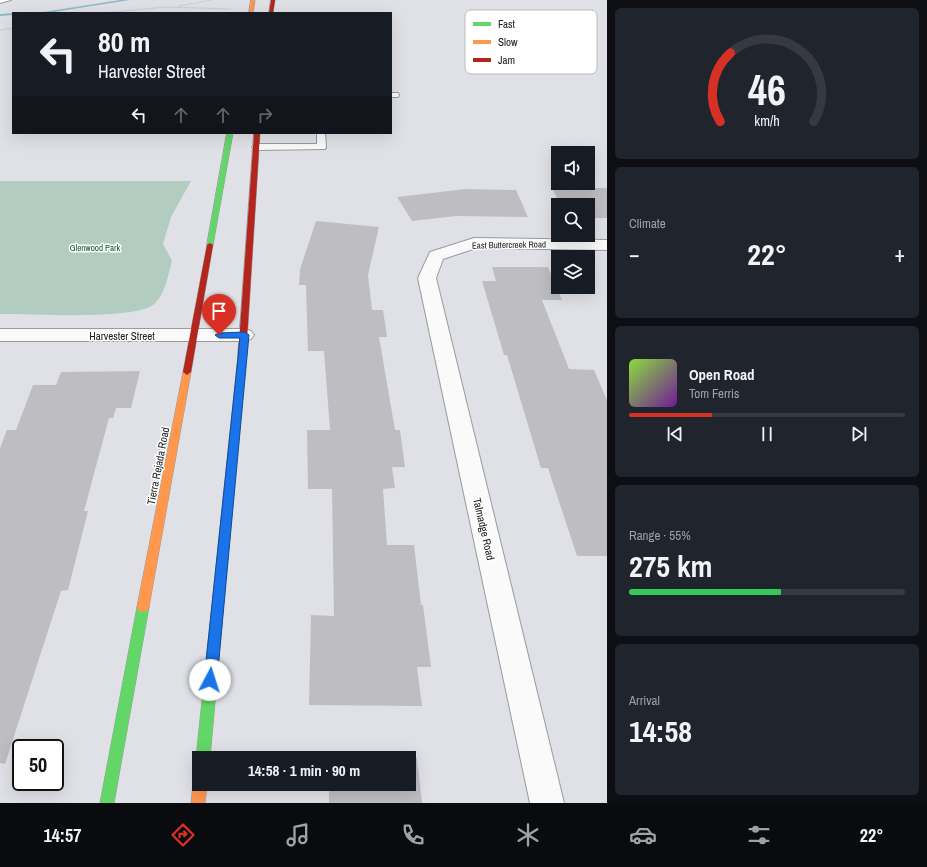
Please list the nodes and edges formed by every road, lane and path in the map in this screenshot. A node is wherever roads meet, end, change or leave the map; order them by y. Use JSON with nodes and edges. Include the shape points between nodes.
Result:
{"nodes":[{"id":1,"x":8,"y":0,"type":"edge"},
{"id":2,"x":212,"y":0,"type":"edge"},
{"id":3,"x":254,"y":0,"type":"edge"},
{"id":4,"x":273,"y":0,"type":"edge"},
{"id":5,"x":0,"y":1,"type":"edge"},
{"id":6,"x":172,"y":7,"type":"junction"},
{"id":7,"x":109,"y":12,"type":"edge"},
{"id":8,"x":251,"y":12,"type":"edge"},
{"id":9,"x":271,"y":12,"type":"edge"},
{"id":10,"x":12,"y":28,"type":"edge"},
{"id":11,"x":0,"y":30,"type":"edge"},
{"id":12,"x":230,"y":134,"type":"edge"},
{"id":13,"x":257,"y":134,"type":"edge"},
{"id":14,"x":321,"y":134,"type":"edge"},
{"id":15,"x":256,"y":147,"type":"junction"},
{"id":16,"x":607,"y":245,"type":"edge"},
{"id":17,"x":436,"y":256,"type":"joint"},
{"id":18,"x":0,"y":335,"type":"edge"},
{"id":19,"x":244,"y":335,"type":"junction"},
{"id":20,"x":194,"y":336,"type":"junction"},
{"id":21,"x":204,"y":751,"type":"edge"},
{"id":22,"x":199,"y":791,"type":"edge"},
{"id":23,"x":107,"y":803,"type":"edge"},
{"id":24,"x":198,"y":803,"type":"edge"},
{"id":25,"x":547,"y":803,"type":"edge"}],
"edges":[{"from":1,"to":5,"type":"lane"},
{"from":2,"to":6,"type":"path"},
{"from":3,"to":8,"type":"main road"},
{"from":4,"to":9,"type":"main road"},
{"from":6,"to":7,"type":"path"},
{"from":6,"to":8,"type":"path"},
{"from":10,"to":11,"type":"path"},
{"from":12,"to":20,"type":"main road","name":"Tierra Rejada Road"},
{"from":13,"to":15,"type":"main road"},
{"from":14,"to":15,"type":"lane","via":[[322,147]]},
{"from":15,"to":19,"type":"main road"},
{"from":16,"to":17,"type":"street","name":"East Buttercreek Road","via":[[474,244]]},
{"from":17,"to":25,"type":"street","name":"Talmadge Road","via":[[427,278]]},
{"from":18,"to":20,"type":"street","name":"Harvester Street"},
{"from":19,"to":20,"type":"street","name":"Harvester Street"},
{"from":19,"to":21,"type":"main road"},
{"from":20,"to":23,"type":"main road","name":"Tierra Rejada Road"},
{"from":22,"to":24,"type":"main road"}]}
